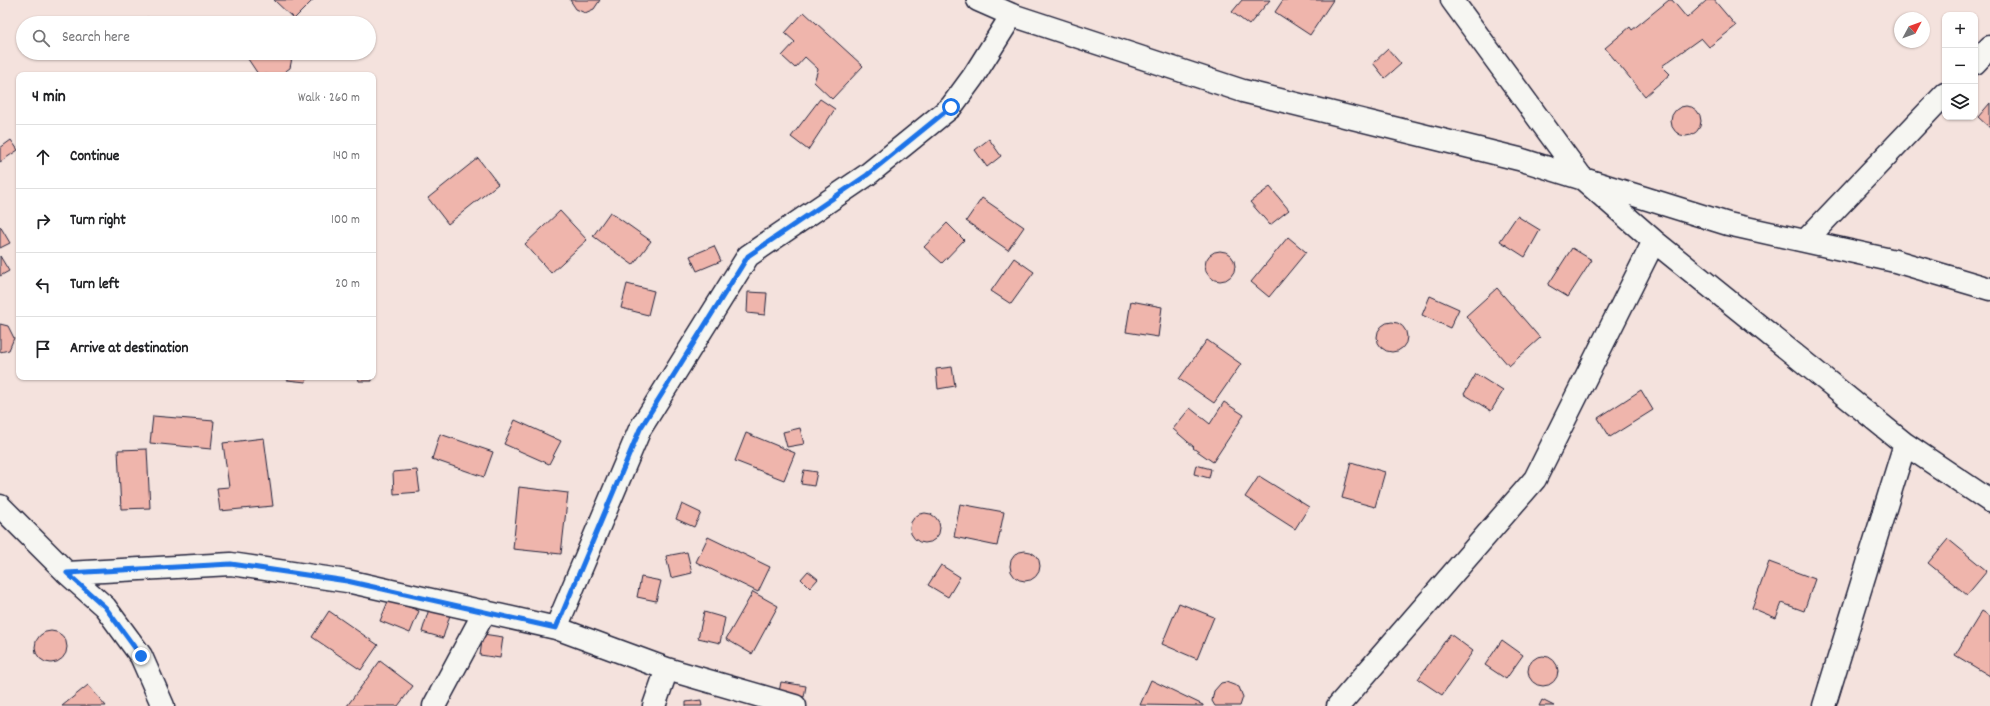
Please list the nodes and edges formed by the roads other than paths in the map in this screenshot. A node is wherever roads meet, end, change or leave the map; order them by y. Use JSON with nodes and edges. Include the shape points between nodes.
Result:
{"nodes":[{"id":1,"x":978,"y":0,"type":"edge"},
{"id":2,"x":1452,"y":0,"type":"edge"},
{"id":3,"x":1012,"y":15,"type":"junction"},
{"id":4,"x":1990,"y":47,"type":"edge"},
{"id":5,"x":1978,"y":60,"type":"edge"},
{"id":6,"x":1942,"y":97,"type":"edge"},
{"id":7,"x":1582,"y":178,"type":"junction"},
{"id":8,"x":1654,"y":240,"type":"junction"},
{"id":9,"x":1805,"y":241,"type":"junction"},
{"id":10,"x":1990,"y":289,"type":"edge"},
{"id":11,"x":1905,"y":444,"type":"junction"},
{"id":12,"x":1990,"y":501,"type":"edge"},
{"id":13,"x":0,"y":506,"type":"edge"},
{"id":14,"x":67,"y":573,"type":"junction"},
{"id":15,"x":485,"y":611,"type":"junction"},
{"id":16,"x":556,"y":628,"type":"junction"},
{"id":17,"x":667,"y":669,"type":"junction"},
{"id":18,"x":162,"y":706,"type":"edge"},
{"id":19,"x":434,"y":706,"type":"edge"},
{"id":20,"x":654,"y":706,"type":"edge"},
{"id":21,"x":795,"y":706,"type":"edge"},
{"id":22,"x":1338,"y":706,"type":"edge"},
{"id":23,"x":1824,"y":706,"type":"edge"}],
"edges":[{"from":1,"to":3,"type":"street"},
{"from":2,"to":7,"type":"street"},
{"from":3,"to":7,"type":"street","via":[[1243,91],[1519,159]]},
{"from":3,"to":16,"type":"street","via":[[951,107],[867,175],[748,256],[640,429]]},
{"from":4,"to":5,"type":"street"},
{"from":6,"to":9,"type":"street"},
{"from":7,"to":8,"type":"street"},
{"from":7,"to":9,"type":"street","via":[[1728,224]]},
{"from":8,"to":11,"type":"street"},
{"from":8,"to":22,"type":"street","via":[[1535,479]]},
{"from":9,"to":10,"type":"street","via":[[1895,261]]},
{"from":11,"to":12,"type":"street"},
{"from":11,"to":23,"type":"street"},
{"from":13,"to":14,"type":"street"},
{"from":14,"to":15,"type":"street","via":[[231,564],[347,581]]},
{"from":14,"to":18,"type":"street","via":[[105,607],[141,656]]},
{"from":15,"to":16,"type":"street"},
{"from":15,"to":19,"type":"street"},
{"from":16,"to":17,"type":"street"},
{"from":17,"to":20,"type":"street"},
{"from":17,"to":21,"type":"street"}]}
